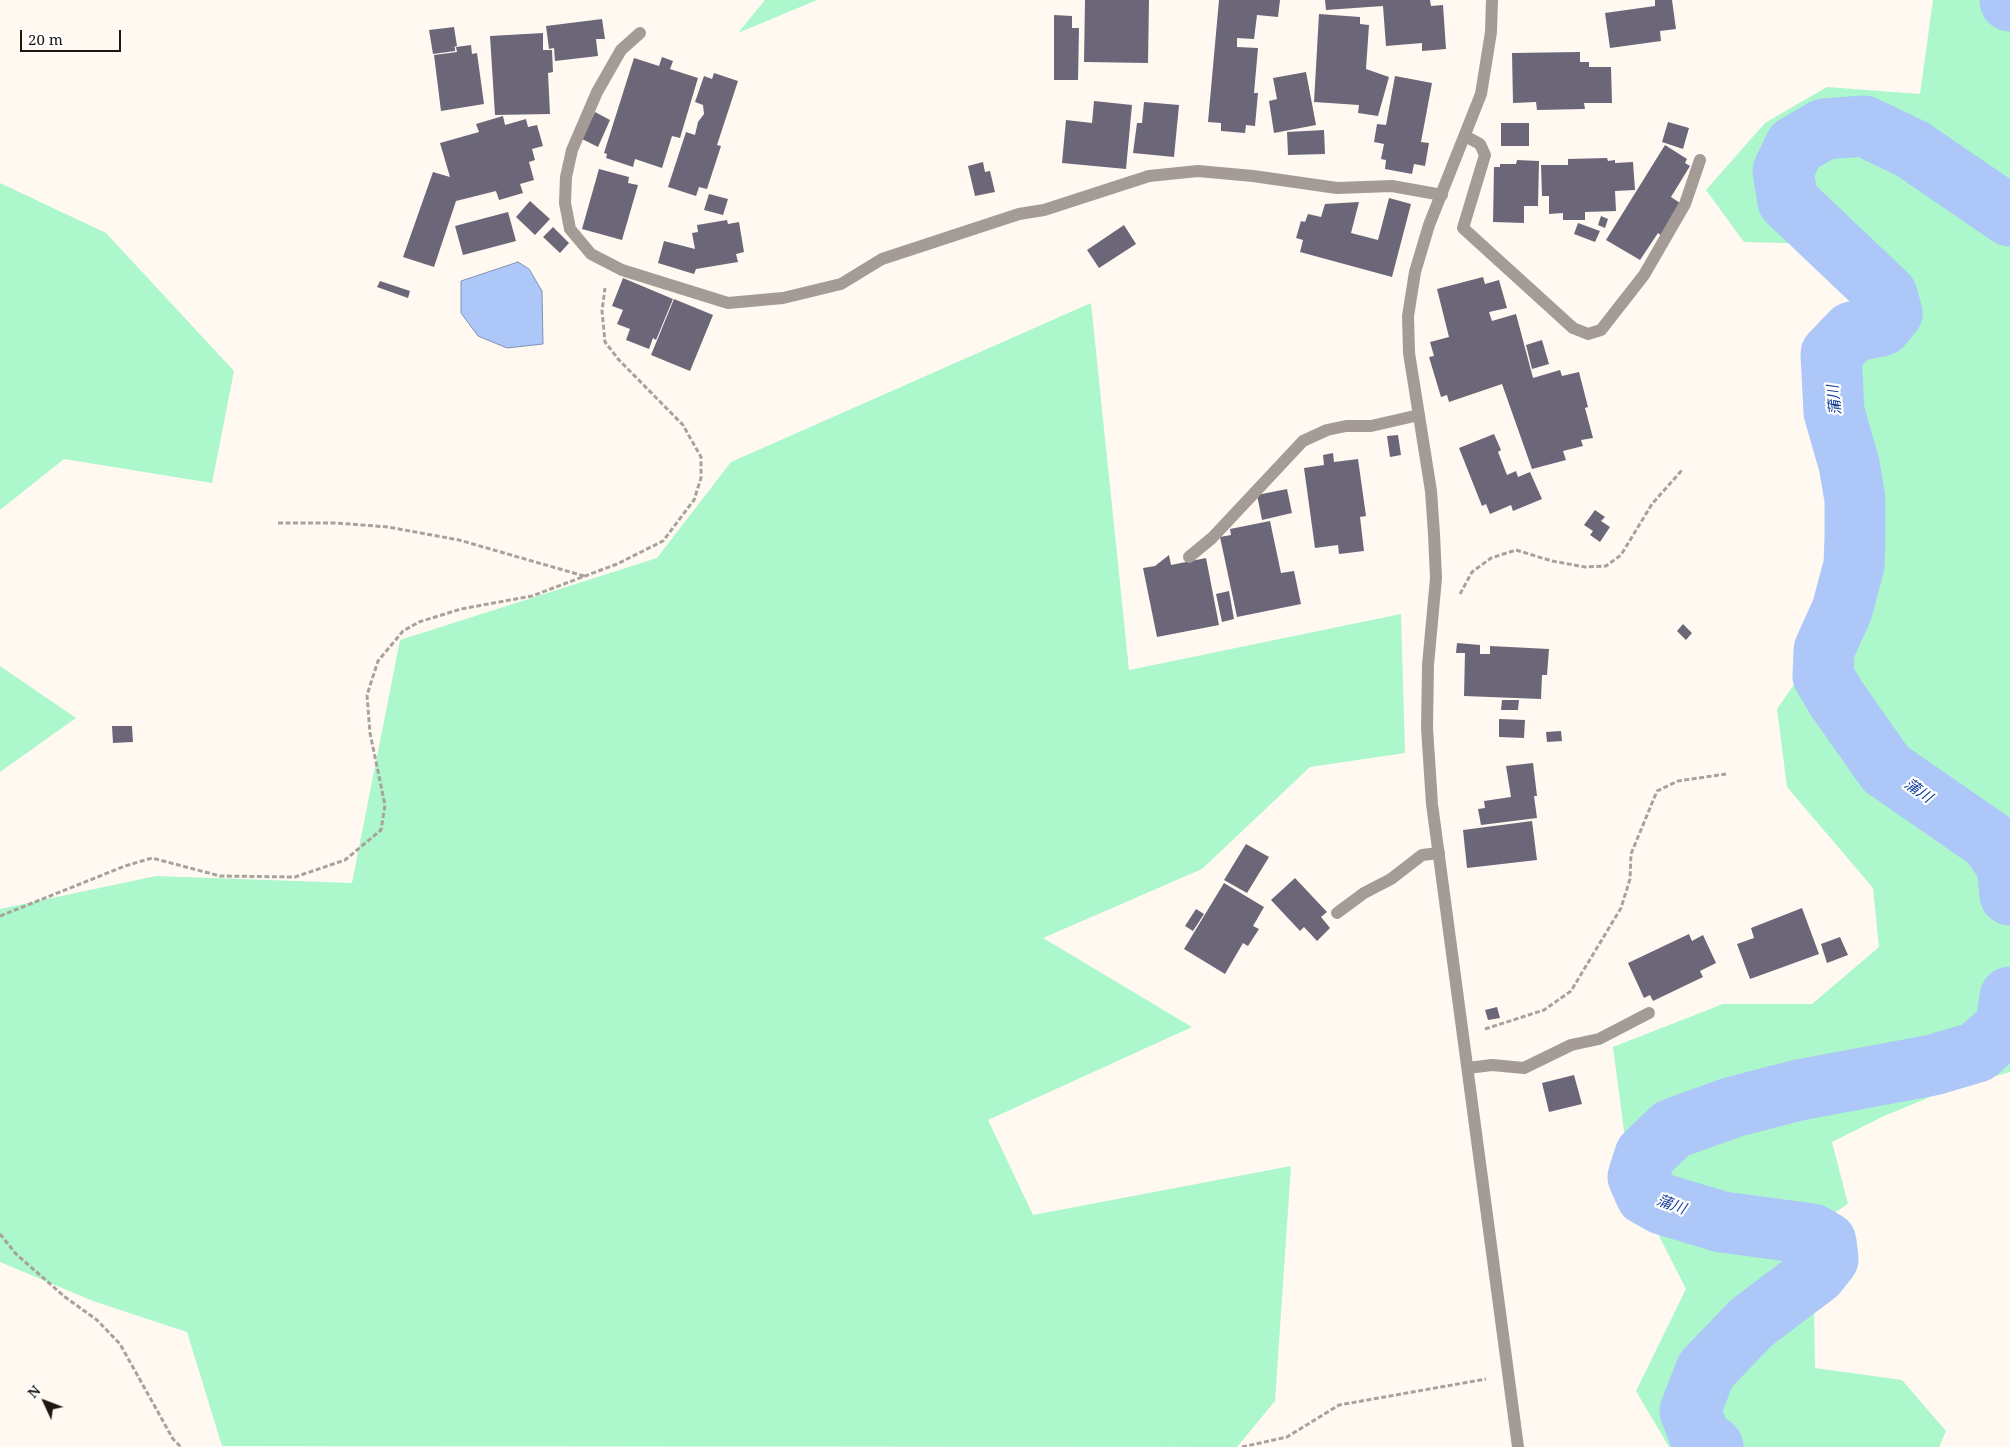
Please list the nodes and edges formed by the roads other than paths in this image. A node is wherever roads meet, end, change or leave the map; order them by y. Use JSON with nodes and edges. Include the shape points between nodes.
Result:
{"nodes":[{"id":1,"x":1492,"y":0,"type":"edge"},
{"id":2,"x":640,"y":33,"type":"dead end"},
{"id":3,"x":1465,"y":136,"type":"junction"},
{"id":4,"x":1700,"y":160,"type":"dead end"},
{"id":5,"x":1442,"y":195,"type":"junction"},
{"id":6,"x":1419,"y":415,"type":"junction"},
{"id":7,"x":1189,"y":557,"type":"dead end"},
{"id":8,"x":1439,"y":853,"type":"junction"},
{"id":9,"x":1337,"y":913,"type":"dead end"},
{"id":10,"x":1649,"y":1013,"type":"dead end"},
{"id":11,"x":1468,"y":1068,"type":"junction"},
{"id":12,"x":1518,"y":1447,"type":"edge"}],
"edges":[{"from":1,"to":3,"type":"street","via":[[1487,65],[1481,94]]},
{"from":2,"to":5,"type":"street","via":[[621,50],[597,92],[572,150],[565,203],[570,229],[591,254],[622,270],[728,302],[783,298],[841,284],[882,259],[1148,176],[1198,171],[1336,188],[1392,186]]},
{"from":3,"to":4,"type":"street","via":[[1480,144],[1485,155],[1463,228],[1573,328],[1588,334],[1601,330],[1644,275],[1685,204]]},
{"from":3,"to":5,"type":"street"},
{"from":5,"to":6,"type":"street","via":[[1415,272],[1408,316]]},
{"from":6,"to":7,"type":"street","via":[[1371,426],[1327,430],[1303,441],[1212,538]]},
{"from":6,"to":8,"type":"street","via":[[1434,534],[1436,578],[1427,728]]},
{"from":8,"to":9,"type":"street","via":[[1422,855]]},
{"from":8,"to":11,"type":"street"},
{"from":10,"to":11,"type":"street","via":[[1599,1039],[1571,1045],[1524,1068],[1492,1065]]},
{"from":11,"to":12,"type":"street"}]}
